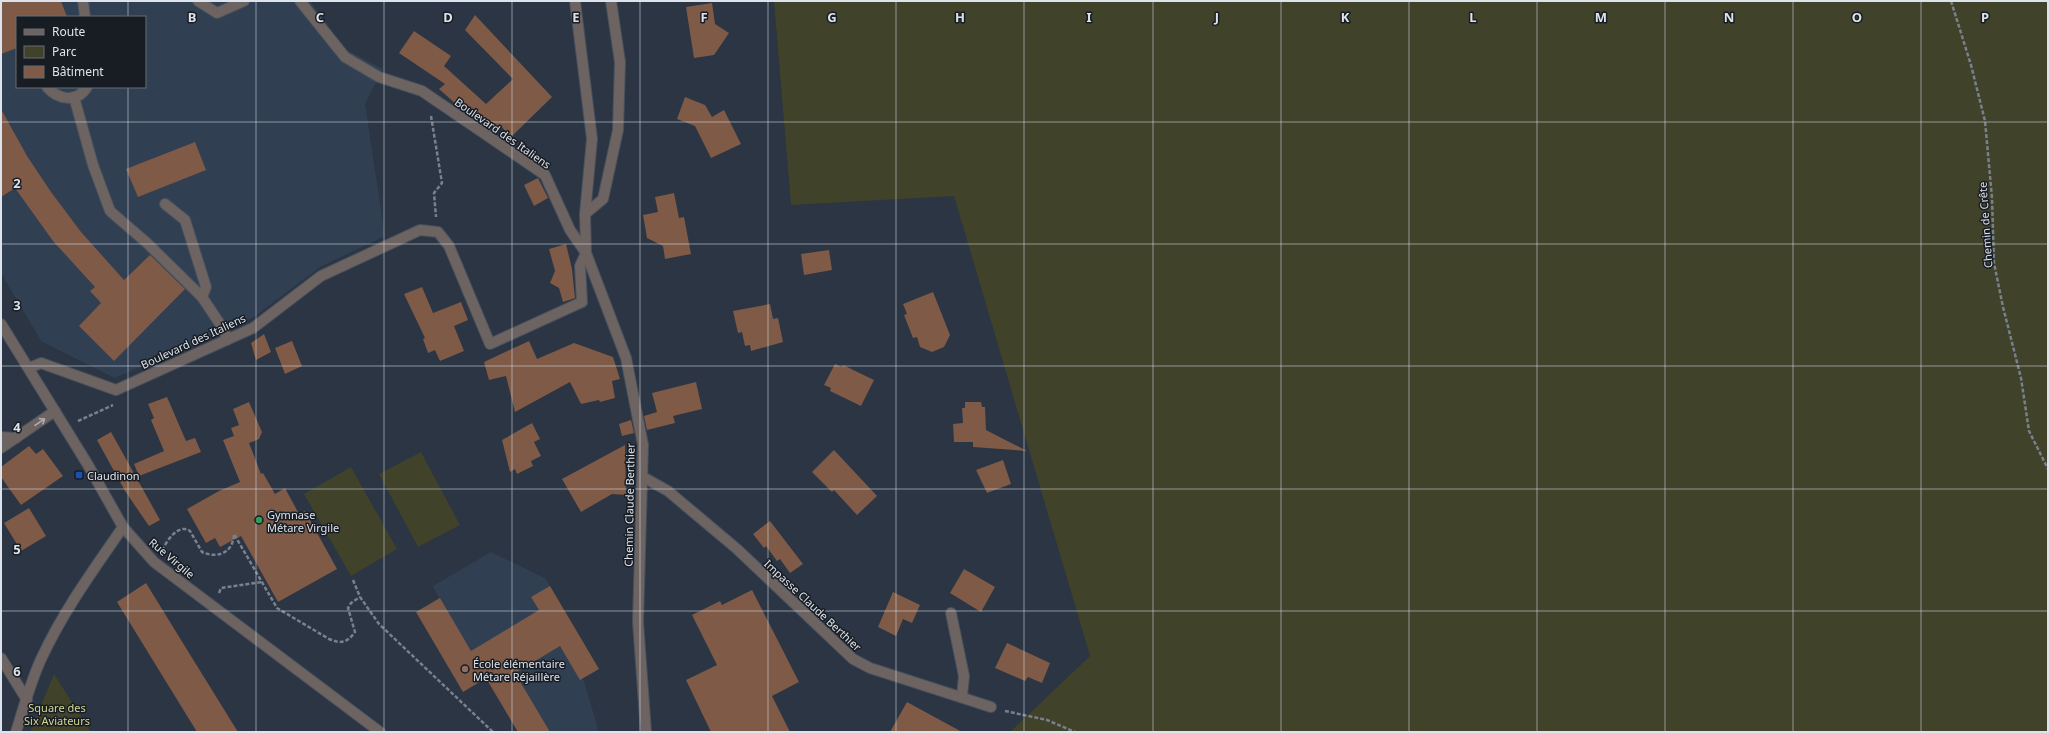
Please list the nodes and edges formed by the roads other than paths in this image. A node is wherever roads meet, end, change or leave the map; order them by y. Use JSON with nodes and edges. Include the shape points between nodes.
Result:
{"nodes":[{"id":1,"x":83,"y":1,"type":"edge"},
{"id":2,"x":198,"y":1,"type":"edge"},
{"id":3,"x":244,"y":1,"type":"edge"},
{"id":4,"x":300,"y":1,"type":"edge"},
{"id":5,"x":575,"y":1,"type":"edge"},
{"id":6,"x":611,"y":1,"type":"edge"},
{"id":7,"x":86,"y":16,"type":"edge"},
{"id":8,"x":49,"y":88,"type":"edge"},
{"id":9,"x":86,"y":88,"type":"edge"},
{"id":10,"x":74,"y":97,"type":"junction"},
{"id":11,"x":166,"y":204,"type":"dead end"},
{"id":12,"x":585,"y":214,"type":"junction"},
{"id":13,"x":586,"y":253,"type":"junction"},
{"id":14,"x":202,"y":297,"type":"junction"},
{"id":15,"x":1,"y":324,"type":"edge"},
{"id":16,"x":227,"y":340,"type":"junction"},
{"id":17,"x":29,"y":368,"type":"junction"},
{"id":18,"x":55,"y":411,"type":"junction"},
{"id":19,"x":1,"y":438,"type":"edge"},
{"id":20,"x":16,"y":438,"type":"junction"},
{"id":21,"x":1,"y":448,"type":"edge"},
{"id":22,"x":642,"y":477,"type":"junction"},
{"id":23,"x":123,"y":527,"type":"junction"},
{"id":24,"x":951,"y":613,"type":"dead end"},
{"id":25,"x":1,"y":658,"type":"edge"},
{"id":26,"x":962,"y":696,"type":"junction"},
{"id":27,"x":27,"y":700,"type":"junction"},
{"id":28,"x":991,"y":707,"type":"road end"},
{"id":29,"x":16,"y":732,"type":"edge"},
{"id":30,"x":380,"y":732,"type":"edge"},
{"id":31,"x":646,"y":732,"type":"edge"}],
"edges":[{"from":1,"to":7,"type":"street"},
{"from":2,"to":3,"type":"street","via":[[217,13]]},
{"from":4,"to":13,"type":"street","name":"Boulevard des Italiens","via":[[345,56],[379,77],[422,91],[546,175],[570,230]]},
{"from":5,"to":12,"type":"street","name":"Chemin Claude Berthier","via":[[592,139]]},
{"from":6,"to":12,"type":"street","via":[[620,62],[618,130],[603,199]]},
{"from":8,"to":10,"type":"street","via":[[59,97]]},
{"from":9,"to":10,"type":"street"},
{"from":10,"to":14,"type":"street","via":[[93,165],[110,211]]},
{"from":11,"to":14,"type":"street","via":[[184,220],[206,287]]},
{"from":12,"to":13,"type":"street","name":"Chemin Claude Berthier"},
{"from":13,"to":16,"type":"street","name":"Boulevard des Italiens","via":[[580,266],[582,302],[490,344],[449,246],[438,232],[420,230],[321,276],[253,328]]},
{"from":13,"to":22,"type":"street","name":"Chemin Claude Berthier","via":[[626,358],[643,445]]},
{"from":14,"to":16,"type":"street","via":[[224,330]]},
{"from":15,"to":17,"type":"street","name":"Rue Virgile"},
{"from":16,"to":17,"type":"street","name":"Boulevard des Italiens","via":[[116,390],[41,363]]},
{"from":17,"to":18,"type":"street","name":"Rue Virgile"},
{"from":20,"to":18,"type":"street","one_way":true},
{"from":18,"to":23,"type":"street","name":"Rue Virgile"},
{"from":19,"to":20,"type":"street"},
{"from":20,"to":21,"type":"street"},
{"from":22,"to":26,"type":"street","name":"Impasse Claude Berthier","via":[[668,491],[737,549],[852,659],[870,668]]},
{"from":22,"to":31,"type":"street","name":"Chemin Claude Berthier","via":[[638,622]]},
{"from":23,"to":27,"type":"street","via":[[56,629],[41,658]]},
{"from":23,"to":30,"type":"street","name":"Rue Virgile","via":[[154,562]]},
{"from":24,"to":26,"type":"street","via":[[964,676]]},
{"from":25,"to":27,"type":"street"},
{"from":26,"to":28,"type":"street","name":"Impasse Claude Berthier"},
{"from":27,"to":29,"type":"street"}]}
